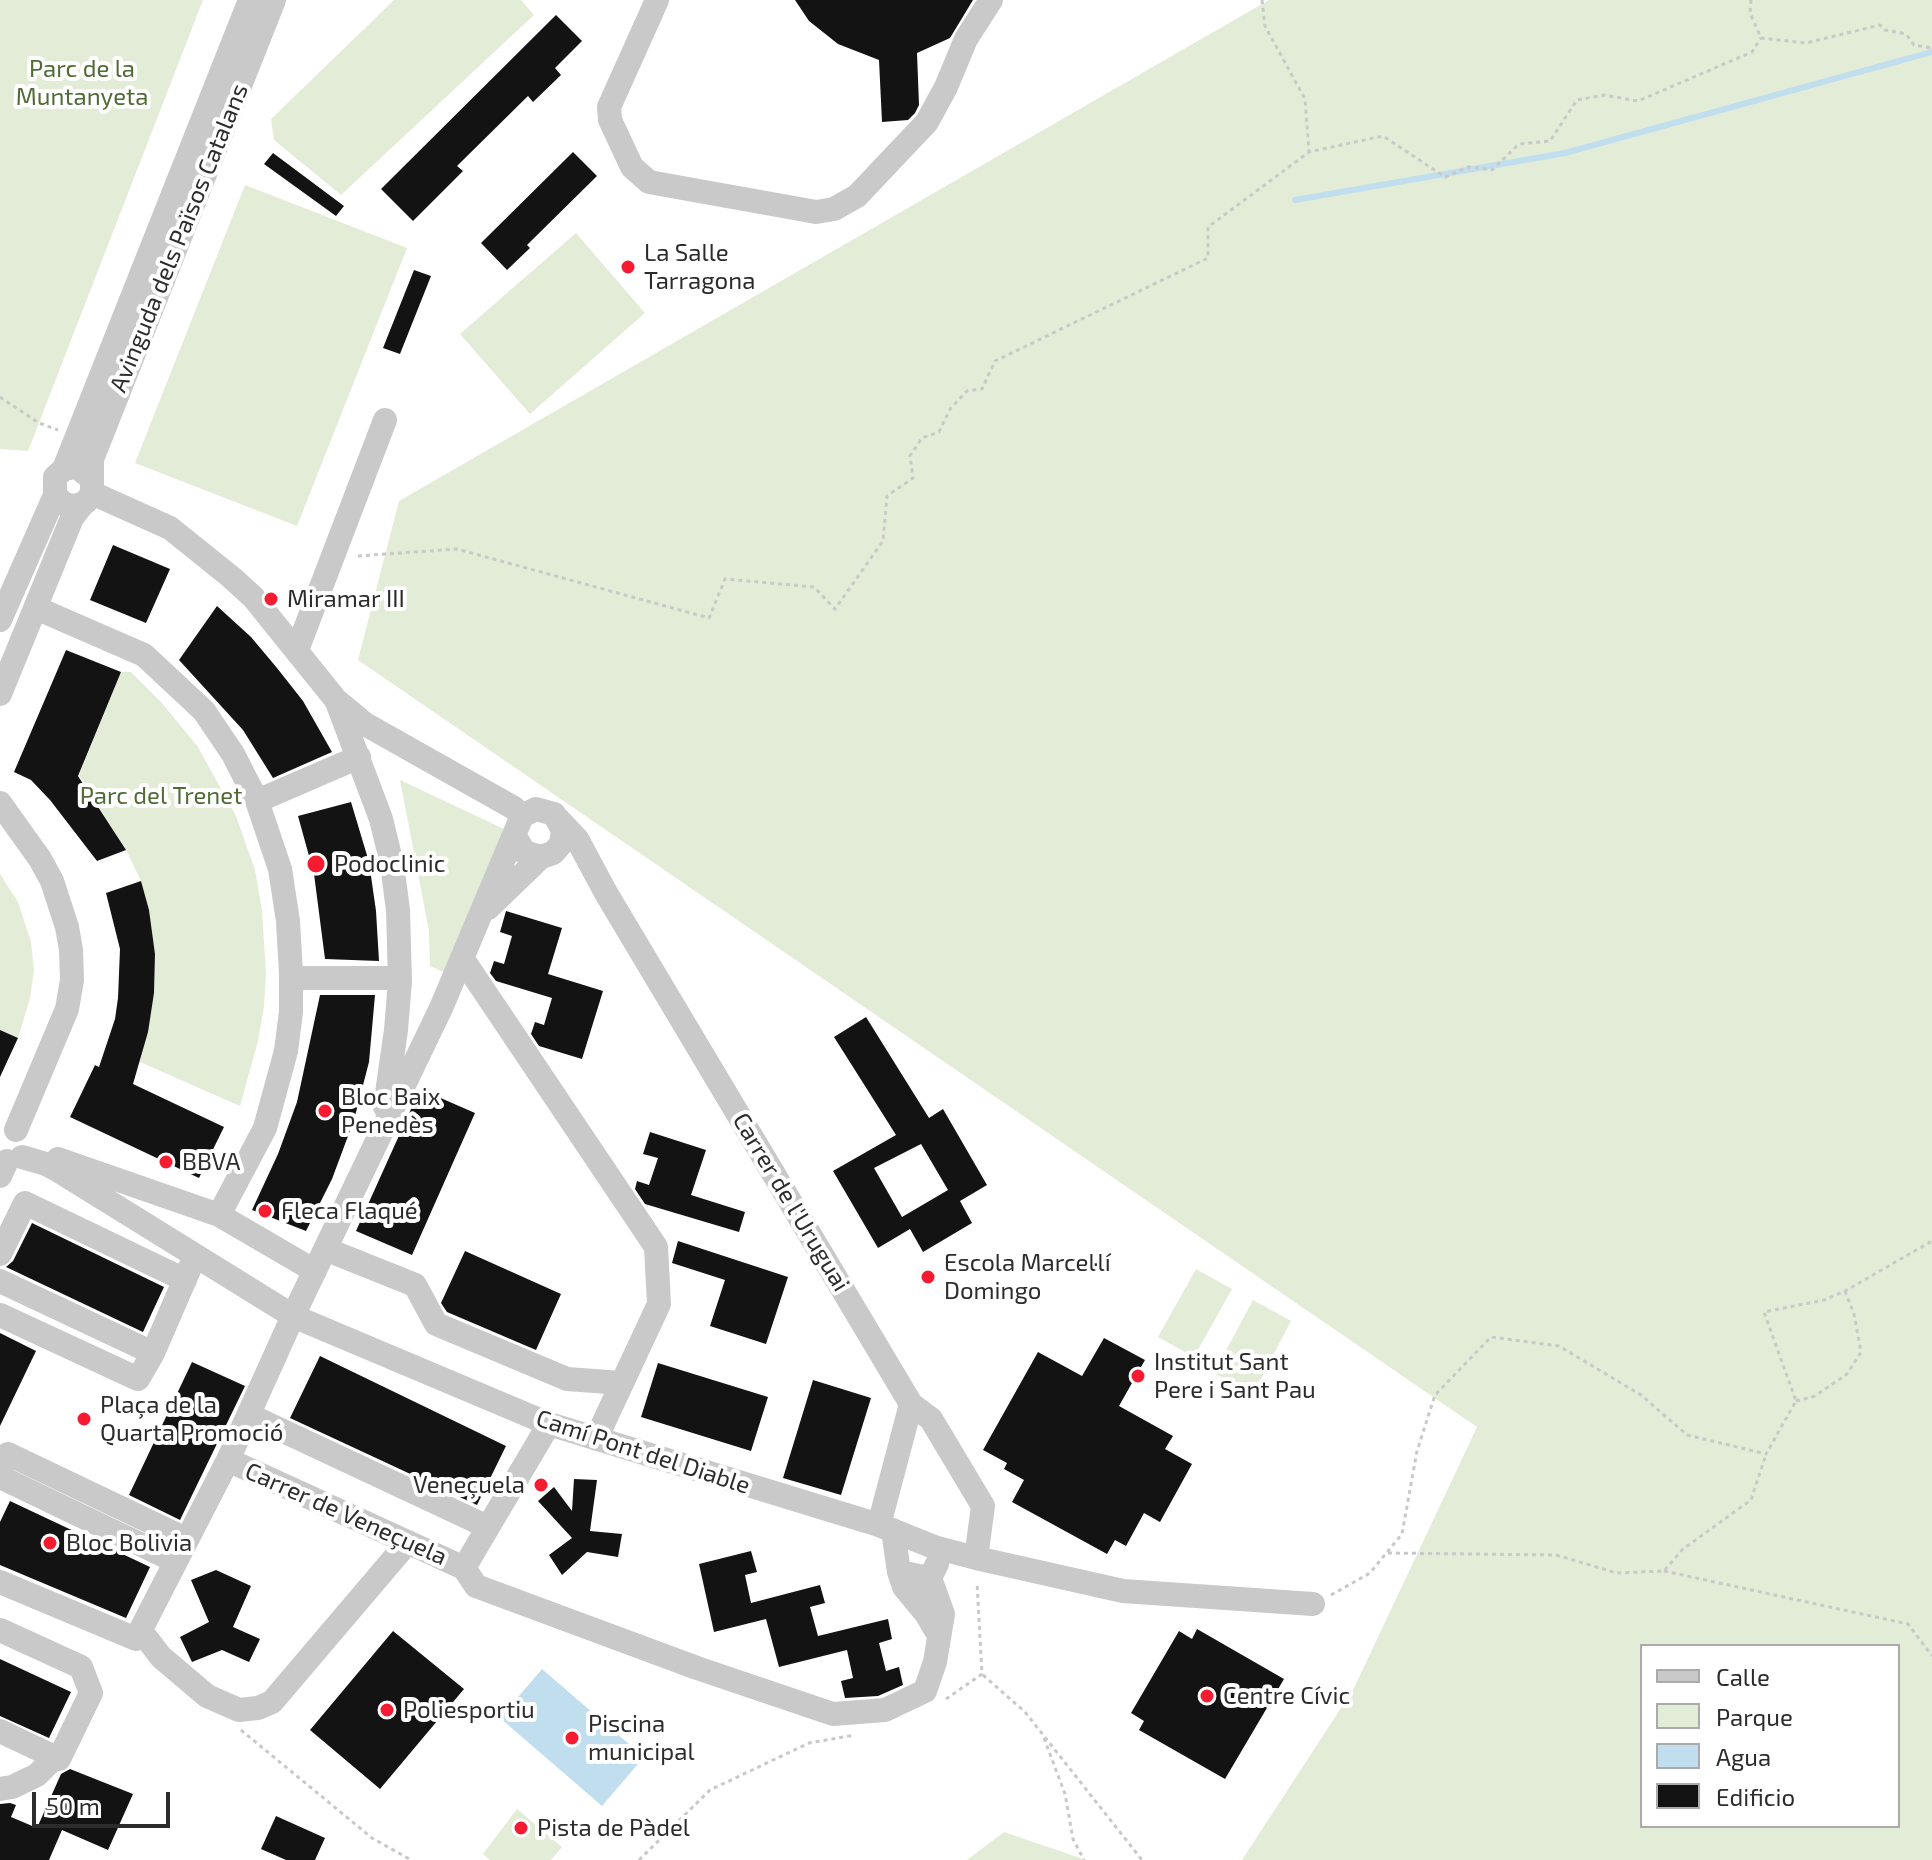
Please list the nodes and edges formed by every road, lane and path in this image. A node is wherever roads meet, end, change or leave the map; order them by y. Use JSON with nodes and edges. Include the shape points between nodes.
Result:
{"nodes":[{"id":1,"x":250,"y":0,"type":"edge"},
{"id":2,"x":274,"y":0,"type":"edge"},
{"id":3,"x":657,"y":0,"type":"edge"},
{"id":4,"x":666,"y":0,"type":"edge"},
{"id":5,"x":991,"y":0,"type":"edge"},
{"id":6,"x":1262,"y":0,"type":"edge"},
{"id":7,"x":1751,"y":0,"type":"edge"},
{"id":8,"x":1761,"y":38,"type":"junction"},
{"id":9,"x":1932,"y":48,"type":"edge"},
{"id":10,"x":612,"y":97,"type":"junction"},
{"id":11,"x":1309,"y":152,"type":"junction"},
{"id":12,"x":0,"y":397,"type":"edge"},
{"id":13,"x":385,"y":420,"type":"dead end"},
{"id":14,"x":77,"y":437,"type":"junction"},
{"id":15,"x":64,"y":469,"type":"junction"},
{"id":16,"x":89,"y":492,"type":"junction"},
{"id":17,"x":55,"y":495,"type":"junction"},
{"id":18,"x":332,"y":558,"type":"junction"},
{"id":19,"x":36,"y":608,"type":"junction"},
{"id":20,"x":0,"y":620,"type":"edge"},
{"id":21,"x":297,"y":650,"type":"junction"},
{"id":22,"x":0,"y":694,"type":"edge"},
{"id":23,"x":336,"y":700,"type":"junction"},
{"id":24,"x":359,"y":757,"type":"junction"},
{"id":25,"x":257,"y":801,"type":"junction"},
{"id":26,"x":0,"y":803,"type":"edge"},
{"id":27,"x":554,"y":814,"type":"junction"},
{"id":28,"x":518,"y":826,"type":"junction"},
{"id":29,"x":547,"y":855,"type":"junction"},
{"id":30,"x":606,"y":893,"type":"junction"},
{"id":31,"x":481,"y":915,"type":"junction"},
{"id":32,"x":462,"y":958,"type":"junction"},
{"id":33,"x":291,"y":978,"type":"junction"},
{"id":34,"x":400,"y":978,"type":"junction"},
{"id":35,"x":381,"y":1130,"type":"junction"},
{"id":36,"x":10,"y":1152,"type":"edge"},
{"id":37,"x":219,"y":1215,"type":"junction"},
{"id":38,"x":1932,"y":1241,"type":"edge"},
{"id":39,"x":0,"y":1254,"type":"edge"},
{"id":40,"x":195,"y":1256,"type":"junction"},
{"id":41,"x":320,"y":1260,"type":"junction"},
{"id":42,"x":185,"y":1280,"type":"junction"},
{"id":43,"x":0,"y":1281,"type":"edge"},
{"id":44,"x":1845,"y":1291,"type":"junction"},
{"id":45,"x":0,"y":1315,"type":"edge"},
{"id":46,"x":293,"y":1316,"type":"junction"},
{"id":47,"x":153,"y":1353,"type":"junction"},
{"id":48,"x":622,"y":1383,"type":"junction"},
{"id":49,"x":1796,"y":1401,"type":"junction"},
{"id":50,"x":911,"y":1404,"type":"junction"},
{"id":51,"x":249,"y":1415,"type":"junction"},
{"id":52,"x":549,"y":1424,"type":"junction"},
{"id":53,"x":596,"y":1439,"type":"junction"},
{"id":54,"x":1766,"y":1454,"type":"junction"},
{"id":55,"x":228,"y":1460,"type":"junction"},
{"id":56,"x":0,"y":1471,"type":"edge"},
{"id":57,"x":0,"y":1477,"type":"edge"},
{"id":58,"x":488,"y":1527,"type":"junction"},
{"id":59,"x":886,"y":1528,"type":"junction"},
{"id":60,"x":408,"y":1542,"type":"junction"},
{"id":61,"x":934,"y":1547,"type":"junction"},
{"id":62,"x":181,"y":1550,"type":"junction"},
{"id":63,"x":1386,"y":1553,"type":"junction"},
{"id":64,"x":976,"y":1558,"type":"junction"},
{"id":65,"x":464,"y":1568,"type":"junction"},
{"id":66,"x":1664,"y":1571,"type":"junction"},
{"id":67,"x":899,"y":1572,"type":"junction"},
{"id":68,"x":930,"y":1578,"type":"junction"},
{"id":69,"x":0,"y":1582,"type":"edge"},
{"id":70,"x":1313,"y":1604,"type":"joint"},
{"id":71,"x":0,"y":1630,"type":"edge"},
{"id":72,"x":938,"y":1634,"type":"junction"},
{"id":73,"x":138,"y":1635,"type":"junction"},
{"id":74,"x":1932,"y":1656,"type":"edge"},
{"id":75,"x":982,"y":1674,"type":"dead end"},
{"id":76,"x":239,"y":1710,"type":"junction"},
{"id":77,"x":0,"y":1731,"type":"edge"},
{"id":78,"x":1043,"y":1734,"type":"junction"},
{"id":79,"x":55,"y":1757,"type":"junction"},
{"id":80,"x":0,"y":1789,"type":"edge"},
{"id":81,"x":411,"y":1860,"type":"edge"},
{"id":82,"x":1084,"y":1860,"type":"edge"},
{"id":83,"x":1142,"y":1860,"type":"edge"}],
"edges":[{"from":1,"to":14,"type":"street","name":"Avinguda dels Països Catalans"},
{"from":2,"to":16,"type":"street","name":"Avinguda dels Països Catalans","via":[[92,459]]},
{"from":3,"to":10,"type":"street"},
{"from":4,"to":10,"type":"street"},
{"from":5,"to":10,"type":"street","via":[[966,39],[927,122],[857,196],[834,209],[816,212],[649,182],[632,167],[619,142],[610,120]]},
{"from":6,"to":11,"type":"path","via":[[1265,26],[1305,99]]},
{"from":7,"to":8,"type":"path","via":[[1750,13]]},
{"from":8,"to":9,"type":"path","via":[[1806,43],[1880,25],[1906,34],[1914,45]]},
{"from":8,"to":11,"type":"path","via":[[1752,52],[1638,101],[1604,95],[1577,100],[1550,141],[1519,144],[1492,170],[1468,167],[1445,177],[1383,136]]},
{"from":11,"to":18,"type":"path","via":[[1208,227],[1208,258],[995,361],[982,389],[967,391],[939,432],[922,438],[910,456],[913,478],[887,496],[883,541],[835,609],[814,587],[725,579],[709,618],[457,549]]},
{"from":12,"to":14,"type":"path","via":[[39,423]]},
{"from":13,"to":18,"type":"street"},
{"from":14,"to":15,"type":"street","name":"Avinguda dels Països Catalans"},
{"from":15,"to":16,"type":"street","via":[[77,467]]},
{"from":15,"to":17,"type":"street","via":[[55,477]]},
{"from":16,"to":17,"type":"street","via":[[64,504]]},
{"from":16,"to":19,"type":"street","name":"Avinguda dels Països Catalans","via":[[72,518]]},
{"from":16,"to":21,"type":"street","via":[[170,528],[253,597]]},
{"from":17,"to":20,"type":"street"},
{"from":18,"to":21,"type":"street"},
{"from":19,"to":22,"type":"street","name":"Avinguda dels Països Catalans"},
{"from":19,"to":25,"type":"street","via":[[144,655],[204,711]]},
{"from":21,"to":23,"type":"street"},
{"from":23,"to":24,"type":"street"},
{"from":23,"to":28,"type":"street","via":[[365,724],[514,808]]},
{"from":24,"to":25,"type":"street"},
{"from":24,"to":34,"type":"street","via":[[392,864]]},
{"from":25,"to":33,"type":"street","via":[[280,869]]},
{"from":26,"to":36,"type":"street","via":[[52,881],[67,927],[72,980],[67,1009]]},
{"from":27,"to":28,"type":"street","via":[[536,809]]},
{"from":27,"to":29,"type":"street","via":[[563,830],[561,844]]},
{"from":27,"to":30,"type":"street","name":"Carrer de l'Uruguai","via":[[577,839]]},
{"from":28,"to":29,"type":"street","via":[[524,852]]},
{"from":28,"to":31,"type":"street","name":"Carrer de Veneçuela"},
{"from":29,"to":30,"type":"street"},
{"from":29,"to":31,"type":"street"},
{"from":30,"to":50,"type":"street","name":"Carrer de l'Uruguai"},
{"from":31,"to":32,"type":"street","name":"Carrer de Veneçuela"},
{"from":32,"to":35,"type":"street","name":"Carrer de Veneçuela"},
{"from":32,"to":48,"type":"street","via":[[656,1247],[659,1304]]},
{"from":33,"to":34,"type":"street"},
{"from":33,"to":37,"type":"street","via":[[286,1051],[265,1128]]},
{"from":34,"to":35,"type":"street"},
{"from":35,"to":41,"type":"street","name":"Carrer de Veneçuela"},
{"from":36,"to":37,"type":"street"},
{"from":36,"to":40,"type":"street","name":"Camí Pont del Diable","via":[[59,1171]]},
{"from":37,"to":41,"type":"street"},
{"from":38,"to":44,"type":"path"},
{"from":39,"to":42,"type":"street","via":[[25,1203]]},
{"from":40,"to":42,"type":"street"},
{"from":40,"to":46,"type":"street","name":"Camí Pont del Diable"},
{"from":41,"to":46,"type":"street","name":"Carrer de Veneçuela"},
{"from":41,"to":48,"type":"street","via":[[415,1285],[436,1324],[567,1379]]},
{"from":42,"to":47,"type":"street"},
{"from":43,"to":47,"type":"street"},
{"from":44,"to":49,"type":"path","via":[[1861,1352],[1847,1374],[1815,1396]]},
{"from":44,"to":49,"type":"path","via":[[1764,1312]]},
{"from":45,"to":47,"type":"street","via":[[138,1379]]},
{"from":46,"to":51,"type":"street","name":"Carrer de Veneçuela"},
{"from":46,"to":52,"type":"street","name":"Camí Pont del Diable"},
{"from":48,"to":53,"type":"street"},
{"from":49,"to":54,"type":"path"},
{"from":50,"to":59,"type":"street"},
{"from":50,"to":64,"type":"street","name":"Carrer de l'Uruguai","via":[[931,1419],[983,1506]]},
{"from":51,"to":55,"type":"street","name":"Carrer de Veneçuela"},
{"from":51,"to":58,"type":"street","name":"Carrer de Veneçuela"},
{"from":52,"to":53,"type":"street","name":"Camí Pont del Diable"},
{"from":52,"to":58,"type":"street","name":"Carrer de Veneçuela"},
{"from":53,"to":59,"type":"street","name":"Camí Pont del Diable"},
{"from":54,"to":63,"type":"path","via":[[1687,1435],[1641,1395],[1559,1346],[1491,1337],[1435,1395],[1417,1451],[1402,1534]]},
{"from":54,"to":66,"type":"path","via":[[1751,1500],[1683,1549]]},
{"from":55,"to":60,"type":"street","name":"Carrer de Veneçuela"},
{"from":55,"to":62,"type":"street","name":"Carrer de Veneçuela"},
{"from":56,"to":62,"type":"street","via":[[8,1454]]},
{"from":57,"to":62,"type":"street"},
{"from":58,"to":65,"type":"street","name":"Carrer de Veneçuela"},
{"from":59,"to":61,"type":"street","name":"Camí Pont del Diable"},
{"from":59,"to":67,"type":"street"},
{"from":60,"to":65,"type":"street","name":"Carrer de Veneçuela"},
{"from":60,"to":76,"type":"street","via":[[272,1702]]},
{"from":61,"to":64,"type":"street","name":"Camí Pont del Diable"},
{"from":61,"to":68,"type":"street","via":[[937,1565]]},
{"from":62,"to":73,"type":"street","name":"Carrer de Veneçuela"},
{"from":63,"to":66,"type":"path","via":[[1556,1555],[1617,1573]]},
{"from":63,"to":70,"type":"path","via":[[1370,1573]]},
{"from":64,"to":70,"type":"street","name":"Camí Pont del Diable","via":[[1123,1591]]},
{"from":65,"to":72,"type":"street","via":[[476,1586],[833,1714],[885,1710],[925,1691]]},
{"from":66,"to":74,"type":"path","via":[[1908,1624]]},
{"from":67,"to":68,"type":"street"},
{"from":67,"to":72,"type":"street"},
{"from":68,"to":72,"type":"street","via":[[943,1614]]},
{"from":69,"to":73,"type":"street"},
{"from":71,"to":79,"type":"street","via":[[81,1667],[91,1693],[59,1759]]},
{"from":73,"to":76,"type":"street","via":[[207,1696]]},
{"from":75,"to":78,"type":"path"},
{"from":76,"to":81,"type":"path","via":[[241,1732],[372,1838]]},
{"from":77,"to":79,"type":"street"},
{"from":78,"to":82,"type":"path"},
{"from":78,"to":83,"type":"path"},
{"from":79,"to":80,"type":"street","via":[[37,1775]]}]}
